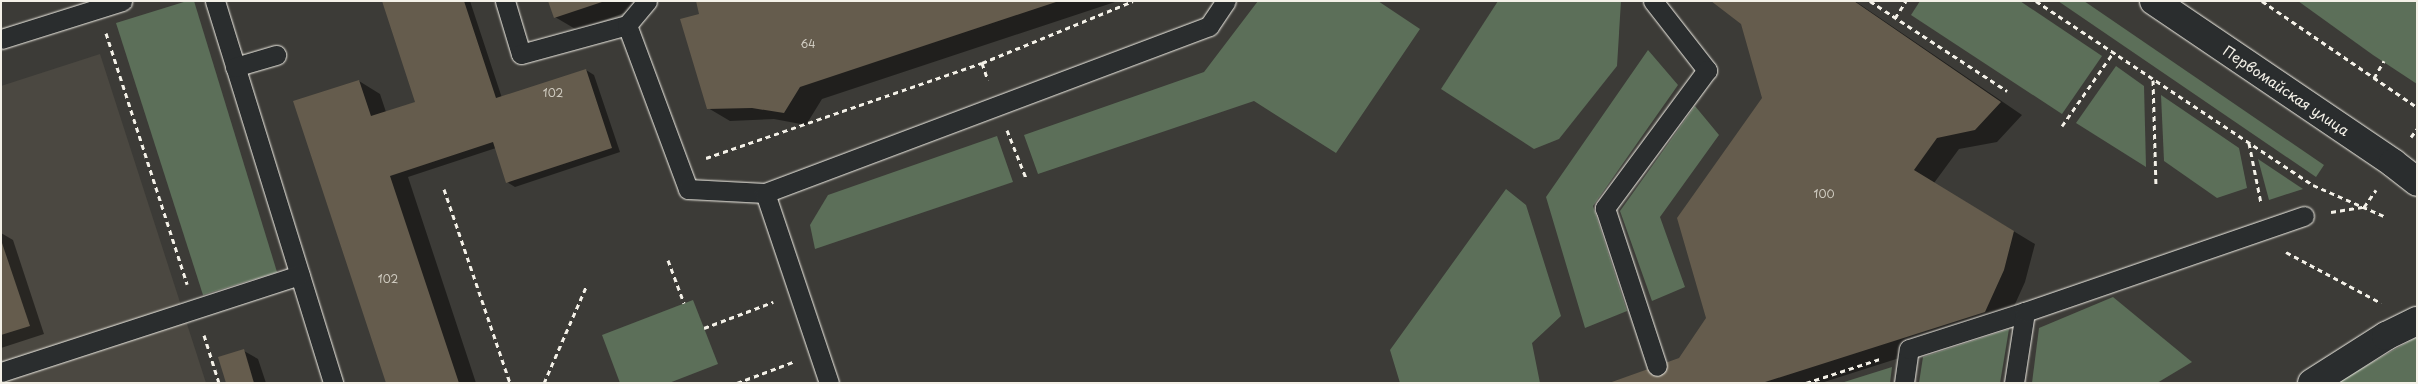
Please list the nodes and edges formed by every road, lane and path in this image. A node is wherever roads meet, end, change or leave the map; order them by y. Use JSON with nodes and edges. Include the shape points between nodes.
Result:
{"nodes":[{"id":1,"x":122,"y":1,"type":"edge"},
{"id":2,"x":215,"y":1,"type":"edge"},
{"id":3,"x":505,"y":1,"type":"edge"},
{"id":4,"x":647,"y":1,"type":"edge"},
{"id":5,"x":1133,"y":1,"type":"edge"},
{"id":6,"x":1226,"y":1,"type":"edge"},
{"id":7,"x":1653,"y":1,"type":"edge"},
{"id":8,"x":1870,"y":1,"type":"edge"},
{"id":9,"x":1906,"y":1,"type":"edge"},
{"id":10,"x":2036,"y":1,"type":"edge"},
{"id":11,"x":2154,"y":1,"type":"edge"},
{"id":12,"x":2262,"y":1,"type":"edge"},
{"id":13,"x":98,"y":9,"type":"junction"},
{"id":14,"x":1895,"y":18,"type":"junction"},
{"id":15,"x":627,"y":25,"type":"junction"},
{"id":16,"x":1,"y":39,"type":"edge"},
{"id":17,"x":2113,"y":53,"type":"junction"},
{"id":18,"x":276,"y":55,"type":"dead end"},
{"id":19,"x":2384,"y":62,"type":"dead end"},
{"id":20,"x":236,"y":67,"type":"junction"},
{"id":21,"x":2374,"y":78,"type":"junction"},
{"id":22,"x":2153,"y":79,"type":"junction"},
{"id":23,"x":2007,"y":91,"type":"dead end"},
{"id":24,"x":2417,"y":107,"type":"edge"},
{"id":25,"x":2062,"y":126,"type":"dead end"},
{"id":26,"x":2249,"y":143,"type":"junction"},
{"id":27,"x":679,"y":167,"type":"junction"},
{"id":28,"x":2417,"y":182,"type":"edge"},
{"id":29,"x":2156,"y":187,"type":"dead end"},
{"id":30,"x":444,"y":189,"type":"dead end"},
{"id":31,"x":765,"y":193,"type":"junction"},
{"id":32,"x":2373,"y":194,"type":"dead end"},
{"id":33,"x":2364,"y":207,"type":"junction"},
{"id":34,"x":2304,"y":216,"type":"joint"},
{"id":35,"x":2384,"y":216,"type":"dead end"},
{"id":36,"x":2266,"y":230,"type":"junction"},
{"id":37,"x":668,"y":260,"type":"dead end"},
{"id":38,"x":300,"y":275,"type":"junction"},
{"id":39,"x":586,"y":287,"type":"dead end"},
{"id":40,"x":776,"y":300,"type":"dead end"},
{"id":41,"x":684,"y":303,"type":"dead end"},
{"id":42,"x":195,"y":308,"type":"junction"},
{"id":43,"x":2025,"y":312,"type":"junction"},
{"id":44,"x":2416,"y":321,"type":"edge"},
{"id":45,"x":704,"y":328,"type":"dead end"},
{"id":46,"x":1909,"y":349,"type":"junction"},
{"id":47,"x":796,"y":361,"type":"dead end"},
{"id":48,"x":1657,"y":366,"type":"dead end"},
{"id":49,"x":1,"y":372,"type":"edge"},
{"id":50,"x":219,"y":383,"type":"edge"},
{"id":51,"x":333,"y":383,"type":"edge"},
{"id":52,"x":510,"y":383,"type":"edge"},
{"id":53,"x":544,"y":383,"type":"edge"},
{"id":54,"x":737,"y":383,"type":"edge"},
{"id":55,"x":829,"y":383,"type":"edge"},
{"id":56,"x":1806,"y":383,"type":"edge"},
{"id":57,"x":1904,"y":383,"type":"edge"},
{"id":58,"x":2014,"y":383,"type":"edge"},
{"id":59,"x":2312,"y":383,"type":"edge"}],
"edges":[{"from":1,"to":13,"type":"lane"},
{"from":2,"to":20,"type":"lane"},
{"from":3,"to":15,"type":"lane","via":[[522,54]]},
{"from":4,"to":15,"type":"lane"},
{"from":5,"to":27,"type":"path","via":[[982,63]]},
{"from":6,"to":31,"type":"lane","via":[[1208,26]]},
{"from":7,"to":48,"type":"lane","via":[[1706,70],[1605,208]]},
{"from":8,"to":14,"type":"path"},
{"from":9,"to":14,"type":"path"},
{"from":10,"to":17,"type":"path"},
{"from":11,"to":28,"type":"street","name":"Первомайская улица"},
{"from":12,"to":21,"type":"path"},
{"from":13,"to":16,"type":"lane"},
{"from":13,"to":42,"type":"path"},
{"from":14,"to":23,"type":"path"},
{"from":15,"to":27,"type":"lane"},
{"from":17,"to":22,"type":"path"},
{"from":17,"to":25,"type":"path"},
{"from":18,"to":20,"type":"lane"},
{"from":19,"to":21,"type":"path"},
{"from":20,"to":38,"type":"lane"},
{"from":21,"to":24,"type":"path"},
{"from":22,"to":26,"type":"path"},
{"from":22,"to":29,"type":"path"},
{"from":26,"to":33,"type":"path","via":[[2313,185]]},
{"from":26,"to":36,"type":"path"},
{"from":27,"to":31,"type":"lane","via":[[688,189]]},
{"from":30,"to":52,"type":"path"},
{"from":31,"to":55,"type":"lane"},
{"from":32,"to":33,"type":"path"},
{"from":33,"to":34,"type":"path"},
{"from":33,"to":35,"type":"path"},
{"from":34,"to":36,"type":"lane"},
{"from":36,"to":43,"type":"lane"},
{"from":36,"to":44,"type":"path","via":[[2269,243]]},
{"from":37,"to":41,"type":"path"},
{"from":38,"to":42,"type":"lane"},
{"from":38,"to":51,"type":"lane"},
{"from":39,"to":53,"type":"path"},
{"from":40,"to":45,"type":"path"},
{"from":42,"to":49,"type":"lane"},
{"from":42,"to":50,"type":"path"},
{"from":43,"to":46,"type":"lane"},
{"from":43,"to":58,"type":"lane"},
{"from":44,"to":59,"type":"street"},
{"from":46,"to":56,"type":"path"},
{"from":46,"to":57,"type":"lane"},
{"from":47,"to":54,"type":"path"}]}
